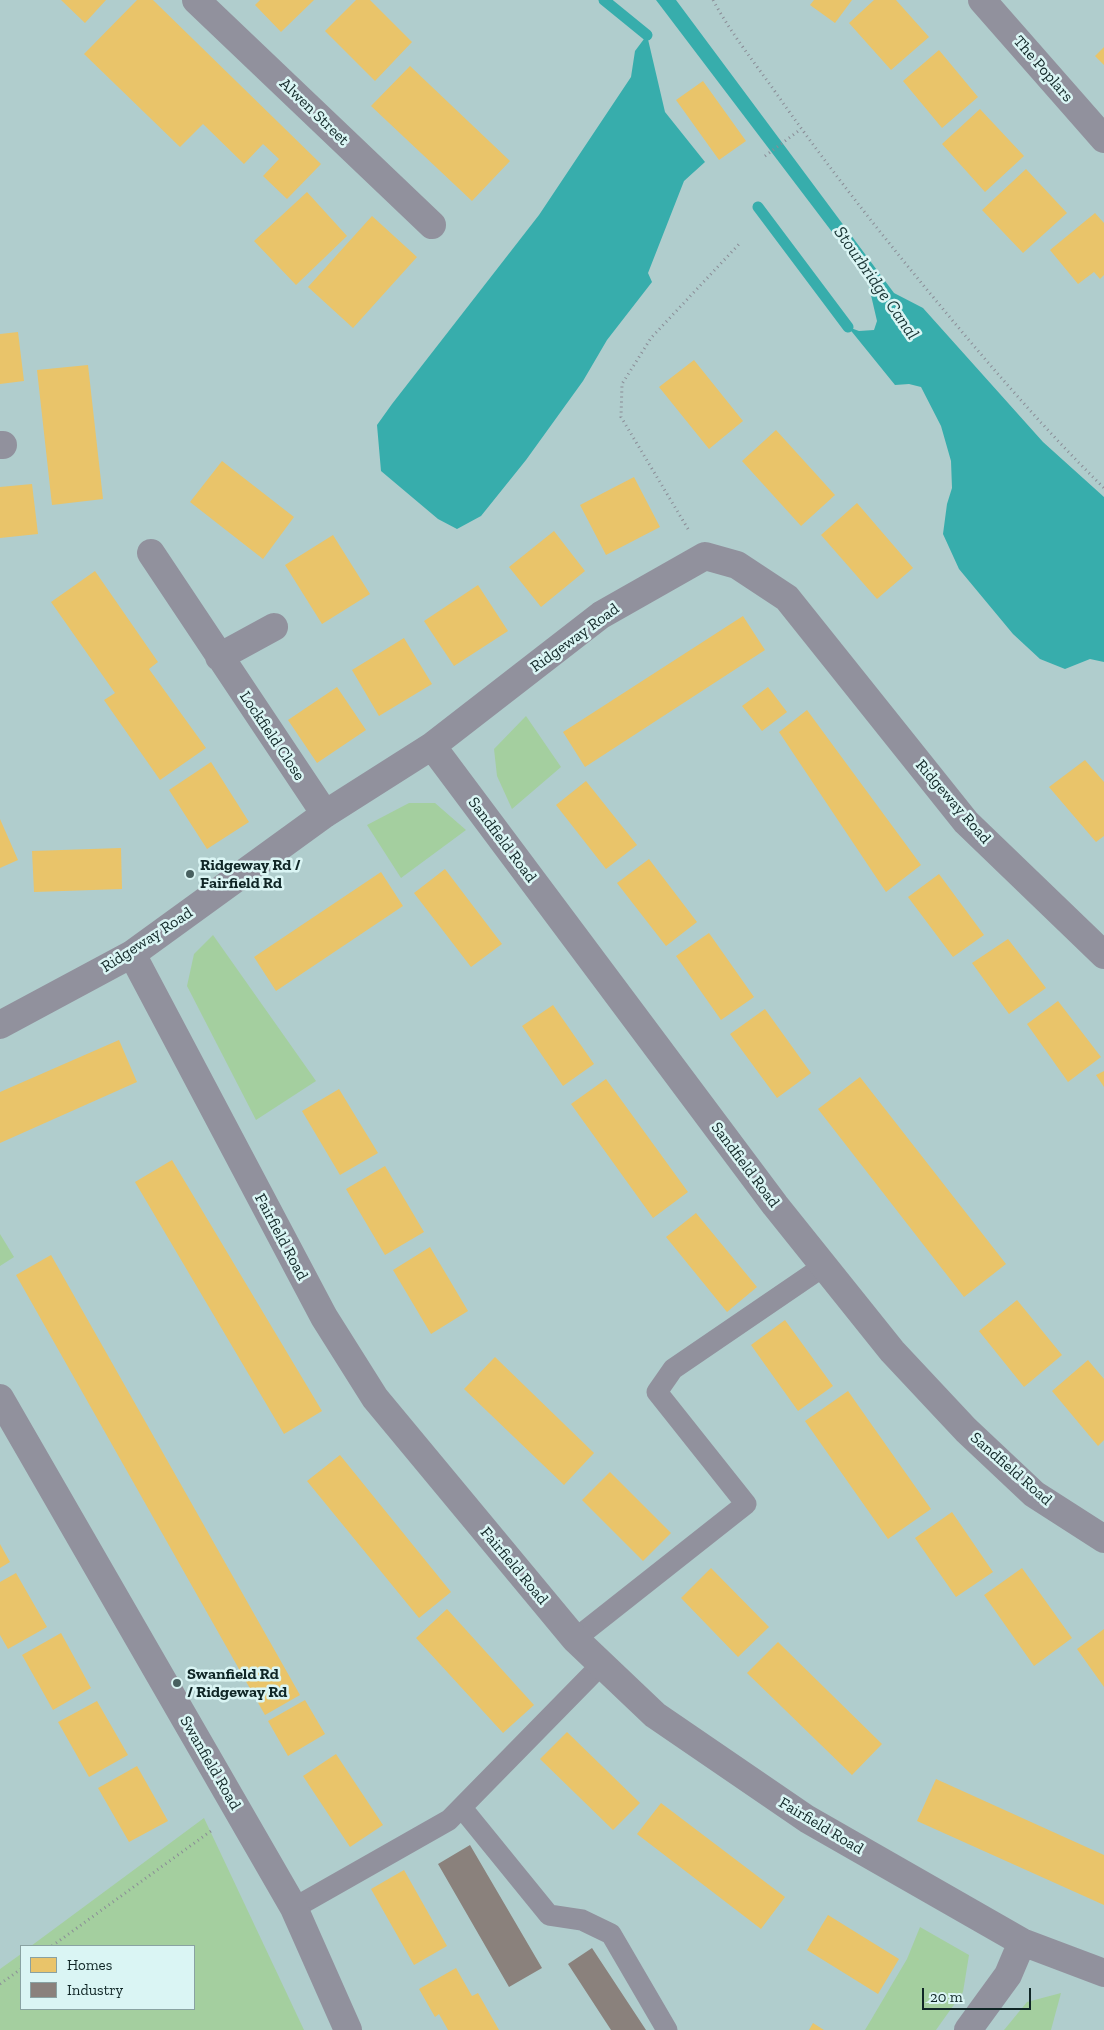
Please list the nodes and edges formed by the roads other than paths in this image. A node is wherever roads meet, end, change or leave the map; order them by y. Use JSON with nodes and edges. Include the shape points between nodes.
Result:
{"nodes":[{"id":1,"x":196,"y":0,"type":"edge"},
{"id":2,"x":982,"y":0,"type":"edge"},
{"id":3,"x":1104,"y":139,"type":"edge"},
{"id":4,"x":432,"y":224,"type":"dead end"},
{"id":5,"x":151,"y":554,"type":"dead end"},
{"id":6,"x":274,"y":628,"type":"dead end"},
{"id":7,"x":219,"y":657,"type":"junction"},
{"id":8,"x":432,"y":746,"type":"junction"},
{"id":9,"x":325,"y":814,"type":"junction"},
{"id":10,"x":132,"y":954,"type":"junction"},
{"id":11,"x":1104,"y":954,"type":"edge"},
{"id":12,"x":0,"y":1025,"type":"edge"},
{"id":13,"x":824,"y":1266,"type":"junction"},
{"id":14,"x":0,"y":1398,"type":"edge"},
{"id":15,"x":1104,"y":1540,"type":"edge"},
{"id":16,"x":576,"y":1639,"type":"junction"},
{"id":17,"x":602,"y":1664,"type":"junction"},
{"id":18,"x":462,"y":1808,"type":"junction"},
{"id":19,"x":294,"y":1908,"type":"junction"},
{"id":20,"x":1022,"y":1942,"type":"junction"},
{"id":21,"x":1104,"y":1973,"type":"edge"},
{"id":22,"x":348,"y":2030,"type":"edge"},
{"id":23,"x":667,"y":2030,"type":"edge"},
{"id":24,"x":968,"y":2030,"type":"edge"}],
"edges":[{"from":1,"to":4,"type":"street","name":"Alwen Street"},
{"from":2,"to":3,"type":"street","name":"The Poplars"},
{"from":5,"to":7,"type":"street","name":"Lockfield Close"},
{"from":6,"to":7,"type":"street"},
{"from":7,"to":9,"type":"street","name":"Lockfield Close"},
{"from":8,"to":9,"type":"street","name":"Ridgeway Road"},
{"from":8,"to":11,"type":"street","name":"Ridgeway Road","via":[[601,615],[705,556],[737,565],[787,598],[966,822]]},
{"from":8,"to":13,"type":"street","name":"Sandfield Road","via":[[763,1190]]},
{"from":9,"to":10,"type":"street","name":"Ridgeway Road"},
{"from":10,"to":12,"type":"street","name":"Ridgeway Road"},
{"from":10,"to":16,"type":"street","name":"Fairfield Road","via":[[324,1317],[375,1398]]},
{"from":13,"to":15,"type":"street","name":"Sandfield Road","via":[[892,1351],[966,1430],[1034,1494]]},
{"from":13,"to":16,"type":"lane","via":[[673,1369],[657,1392],[746,1504]]},
{"from":14,"to":19,"type":"street","name":"Swanfield Road"},
{"from":16,"to":17,"type":"street","name":"Fairfield Road"},
{"from":17,"to":18,"type":"lane"},
{"from":17,"to":20,"type":"street","name":"Fairfield Road","via":[[654,1715],[807,1820]]},
{"from":18,"to":19,"type":"lane","via":[[449,1820]]},
{"from":18,"to":23,"type":"lane","via":[[549,1915],[582,1920],[611,1934]]},
{"from":19,"to":22,"type":"street","name":"Swanfield Road"},
{"from":20,"to":21,"type":"street","name":"Fairfield Road"},
{"from":20,"to":24,"type":"street","via":[[1008,1975]]}]}
